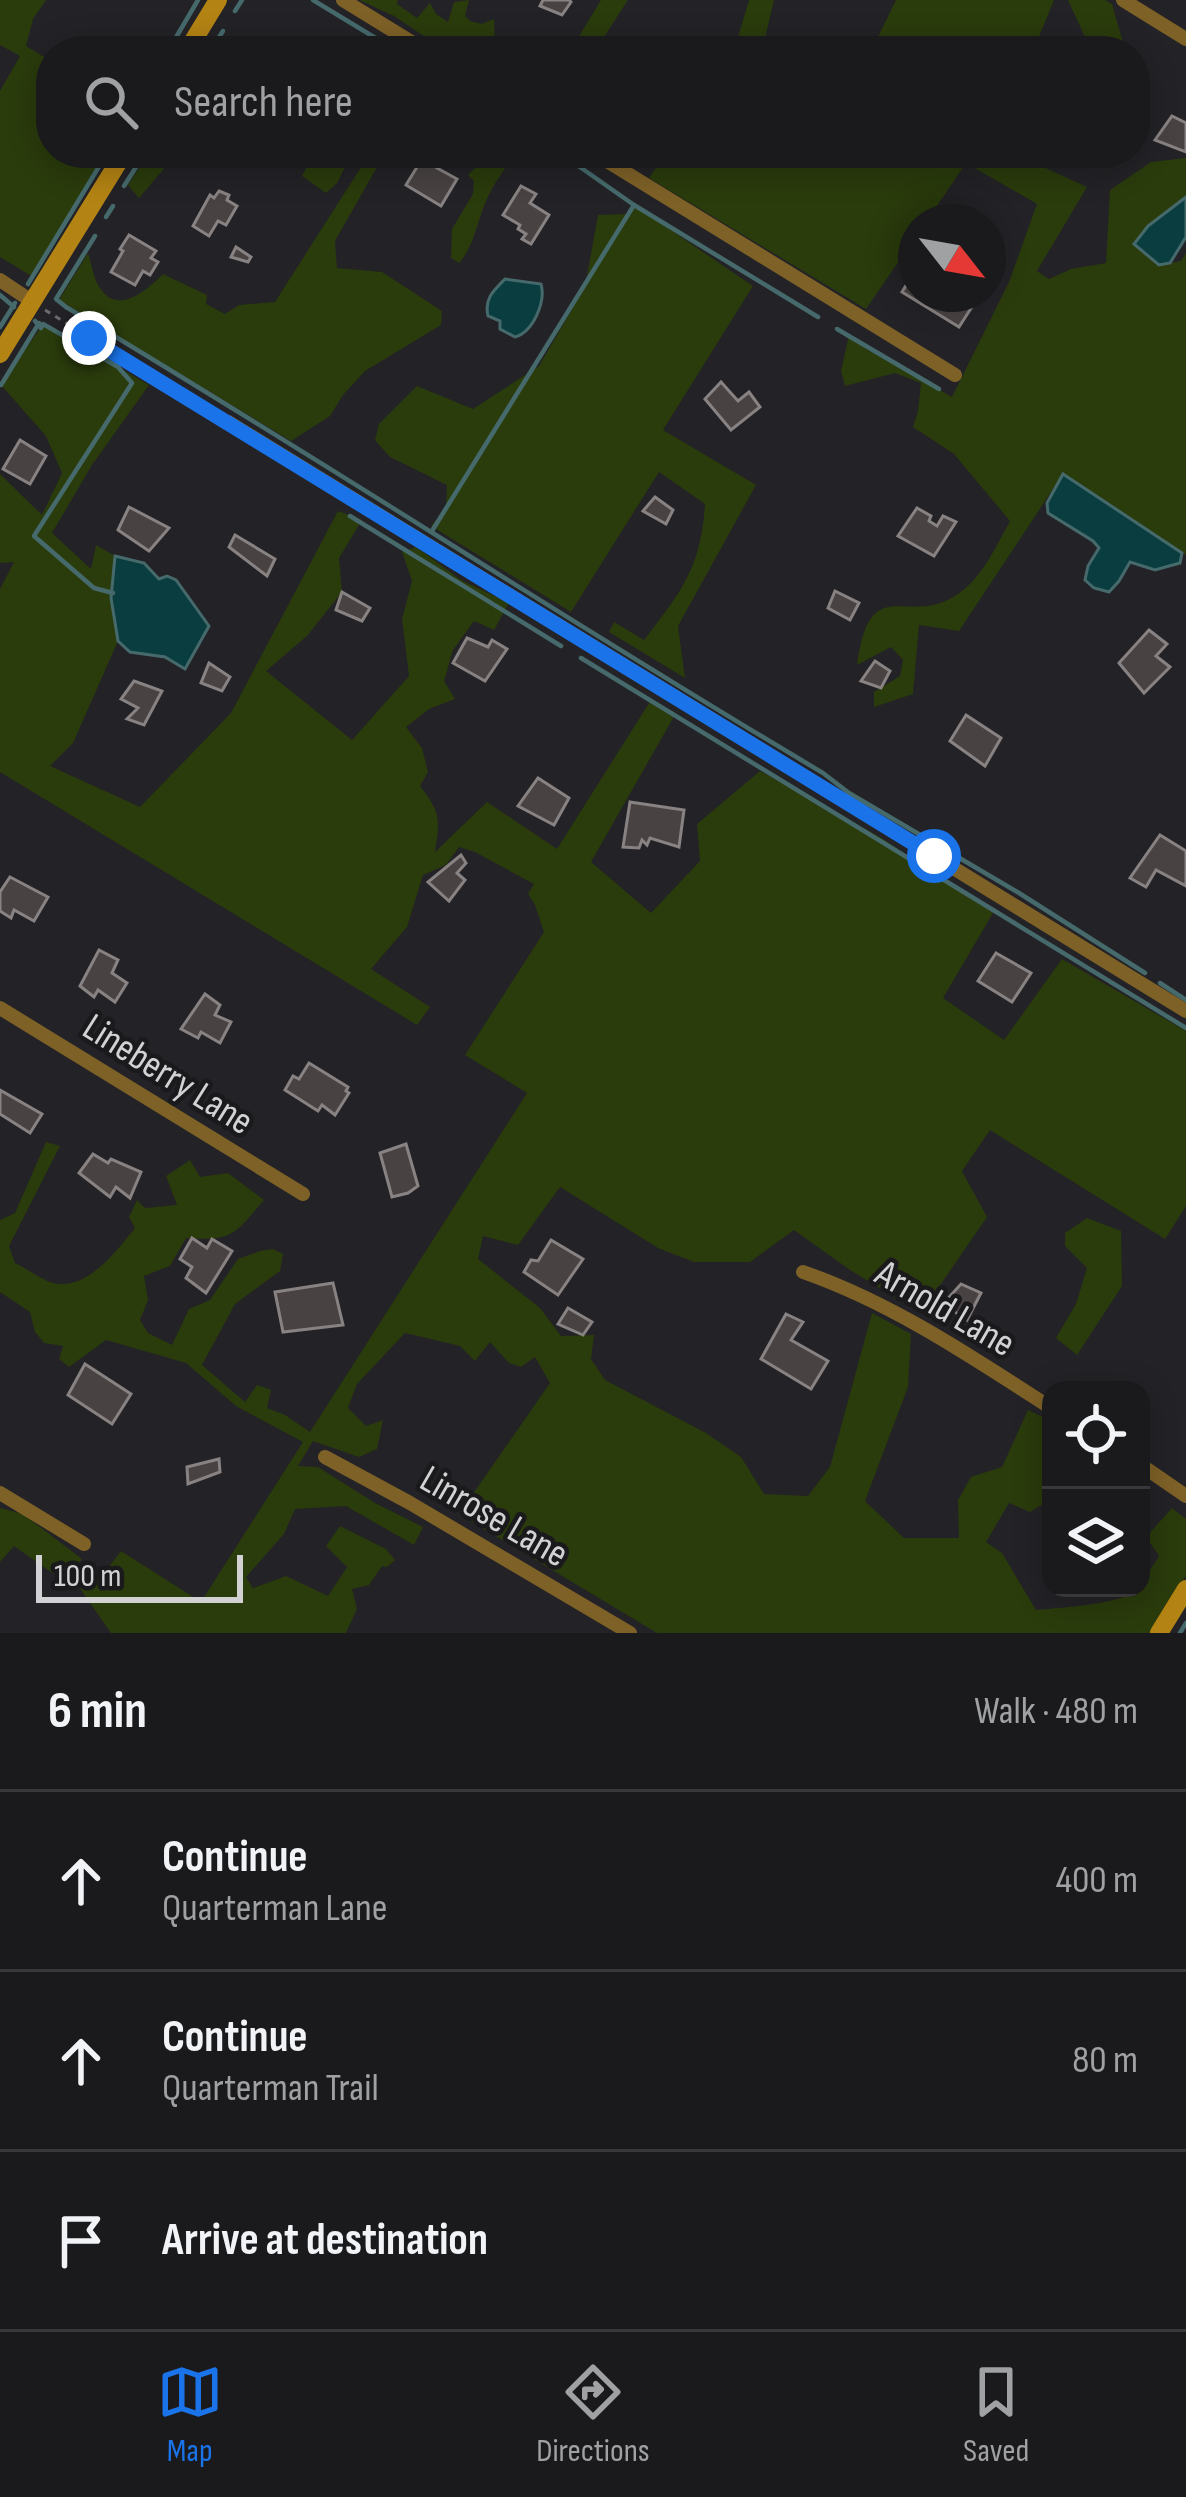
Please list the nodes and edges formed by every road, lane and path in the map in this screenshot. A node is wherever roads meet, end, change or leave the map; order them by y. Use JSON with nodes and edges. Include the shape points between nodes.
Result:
{"nodes":[{"id":1,"x":218,"y":0,"type":"edge"},
{"id":2,"x":343,"y":0,"type":"edge"},
{"id":3,"x":1123,"y":0,"type":"edge"},
{"id":4,"x":196,"y":36,"type":"edge"},
{"id":5,"x":402,"y":36,"type":"edge"},
{"id":6,"x":1186,"y":39,"type":"edge"},
{"id":7,"x":115,"y":168,"type":"edge"},
{"id":8,"x":617,"y":168,"type":"edge"},
{"id":9,"x":0,"y":280,"type":"edge"},
{"id":10,"x":33,"y":302,"type":"junction"},
{"id":11,"x":0,"y":354,"type":"edge"},
{"id":12,"x":955,"y":375,"type":"dead end"},
{"id":13,"x":228,"y":422,"type":"joint"},
{"id":14,"x":0,"y":1008,"type":"edge"},
{"id":15,"x":1186,"y":1011,"type":"edge"},
{"id":16,"x":303,"y":1194,"type":"dead end"},
{"id":17,"x":802,"y":1272,"type":"dead end"},
{"id":18,"x":1042,"y":1403,"type":"edge"},
{"id":19,"x":325,"y":1456,"type":"dead end"},
{"id":20,"x":1150,"y":1471,"type":"edge"},
{"id":21,"x":0,"y":1493,"type":"edge"},
{"id":22,"x":1186,"y":1496,"type":"edge"},
{"id":23,"x":84,"y":1544,"type":"dead end"},
{"id":24,"x":1186,"y":1589,"type":"edge"},
{"id":25,"x":630,"y":1633,"type":"edge"},
{"id":26,"x":1159,"y":1633,"type":"edge"}],
"edges":[{"from":1,"to":4,"type":"street"},
{"from":2,"to":5,"type":"street"},
{"from":3,"to":6,"type":"street"},
{"from":7,"to":10,"type":"street"},
{"from":8,"to":12,"type":"street"},
{"from":9,"to":10,"type":"street"},
{"from":10,"to":11,"type":"street"},
{"from":10,"to":13,"type":"path"},
{"from":13,"to":15,"type":"street"},
{"from":14,"to":16,"type":"street","name":"Lineberry Lane"},
{"from":17,"to":18,"type":"street","name":"Arnold Lane","via":[[850,1288]]},
{"from":19,"to":25,"type":"street","name":"Linrose Lane"},
{"from":20,"to":22,"type":"street"},
{"from":21,"to":23,"type":"street"},
{"from":24,"to":26,"type":"street"}]}
